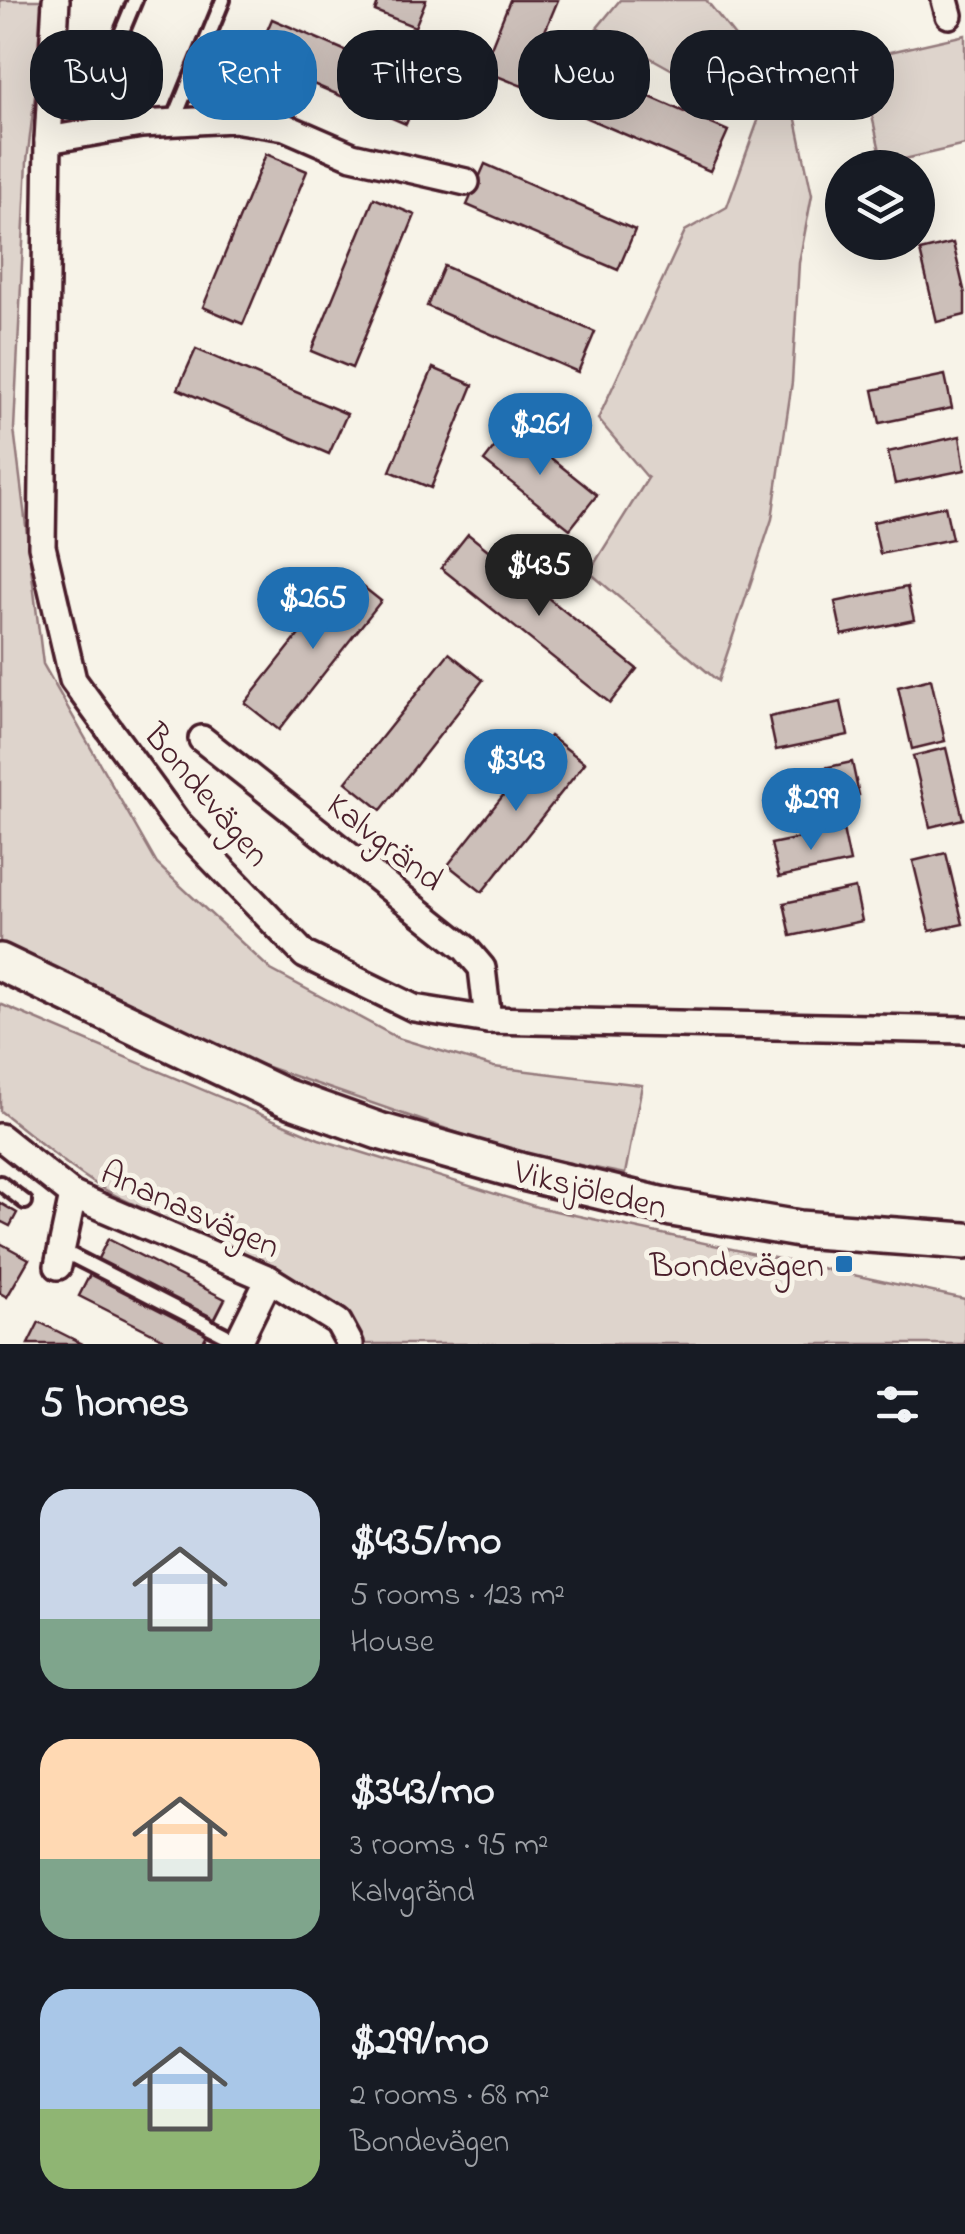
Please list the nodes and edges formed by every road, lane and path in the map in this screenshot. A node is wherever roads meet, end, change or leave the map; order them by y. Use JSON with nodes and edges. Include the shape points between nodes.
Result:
{"nodes":[{"id":1,"x":56,"y":0,"type":"edge"},
{"id":2,"x":135,"y":0,"type":"edge"},
{"id":3,"x":223,"y":0,"type":"edge"},
{"id":4,"x":172,"y":122,"type":"junction"},
{"id":5,"x":103,"y":130,"type":"junction"},
{"id":6,"x":48,"y":140,"type":"junction"},
{"id":7,"x":466,"y":182,"type":"dead end"},
{"id":8,"x":202,"y":740,"type":"dead end"},
{"id":9,"x":0,"y":962,"type":"edge"},
{"id":10,"x":0,"y":986,"type":"edge"},
{"id":11,"x":488,"y":1020,"type":"junction"},
{"id":12,"x":965,"y":1030,"type":"edge"},
{"id":13,"x":232,"y":1073,"type":"junction"},
{"id":14,"x":0,"y":1137,"type":"edge"},
{"id":15,"x":0,"y":1183,"type":"edge"},
{"id":16,"x":72,"y":1194,"type":"junction"},
{"id":17,"x":25,"y":1202,"type":"dead end"},
{"id":18,"x":965,"y":1241,"type":"edge"},
{"id":19,"x":59,"y":1258,"type":"joint"},
{"id":20,"x":268,"y":1279,"type":"junction"},
{"id":21,"x":240,"y":1343,"type":"edge"},
{"id":22,"x":350,"y":1344,"type":"edge"}],
"edges":[{"from":1,"to":6,"type":"street","name":"Bondevägen"},
{"from":2,"to":5,"type":"lane","via":[[98,90]]},
{"from":3,"to":4,"type":"lane"},
{"from":4,"to":5,"type":"street"},
{"from":4,"to":7,"type":"street","via":[[232,119],[285,128],[352,156]]},
{"from":5,"to":6,"type":"street"},
{"from":6,"to":11,"type":"street","name":"Bondevägen","via":[[42,546],[74,680],[176,821],[305,956],[414,1008]]},
{"from":8,"to":11,"type":"street","name":"Kalvgränd","via":[[465,948],[482,968]]},
{"from":9,"to":13,"type":"main road","name":"Viksjöleden"},
{"from":10,"to":13,"type":"main road","name":"Viksjöleden"},
{"from":11,"to":12,"type":"street","name":"Bondevägen"},
{"from":13,"to":18,"type":"main road","name":"Viksjöleden","via":[[379,1131],[672,1208],[799,1229]]},
{"from":14,"to":16,"type":"street","name":"Ananasvägen"},
{"from":15,"to":17,"type":"lane"},
{"from":16,"to":19,"type":"street"},
{"from":16,"to":20,"type":"street","name":"Ananasvägen"},
{"from":19,"to":21,"type":"lane"},
{"from":20,"to":21,"type":"street"},
{"from":20,"to":22,"type":"street","name":"Ananasvägen","via":[[338,1322]]}]}
